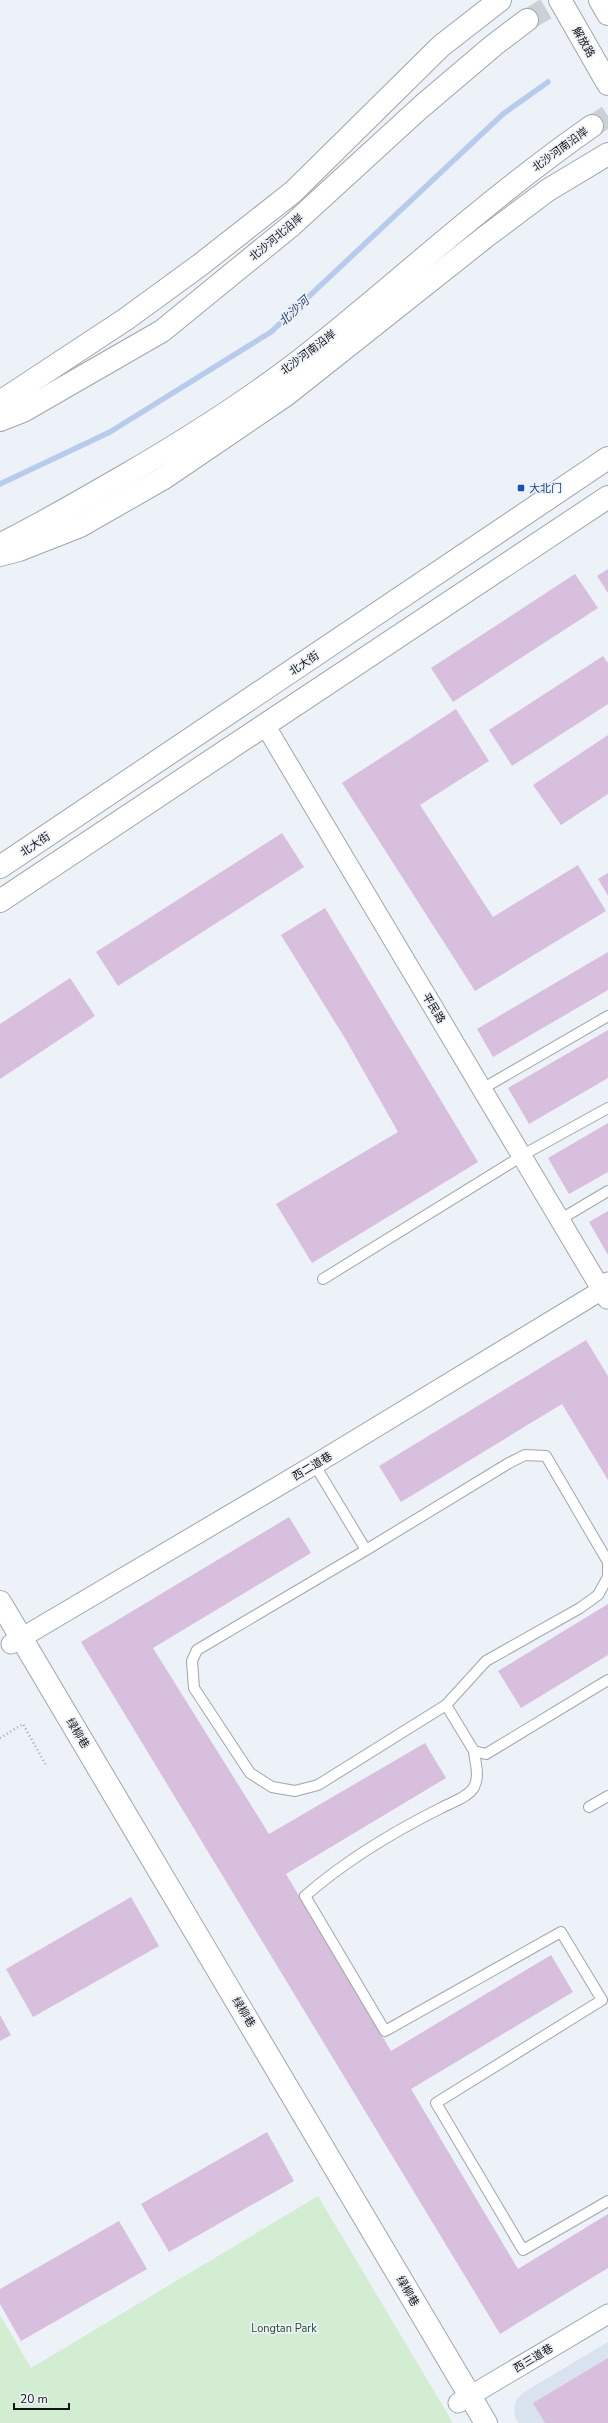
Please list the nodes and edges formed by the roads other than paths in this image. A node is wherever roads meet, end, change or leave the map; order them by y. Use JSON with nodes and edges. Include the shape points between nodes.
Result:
{"nodes":[{"id":1,"x":500,"y":0,"type":"edge"},
{"id":2,"x":600,"y":0,"type":"edge"},
{"id":3,"x":566,"y":3,"type":"edge"},
{"id":4,"x":608,"y":14,"type":"edge"},
{"id":5,"x":527,"y":20,"type":"tunnel mouth"},
{"id":6,"x":608,"y":61,"type":"edge"},
{"id":7,"x":608,"y":84,"type":"edge"},
{"id":8,"x":592,"y":126,"type":"tunnel mouth"},
{"id":9,"x":608,"y":154,"type":"edge"},
{"id":10,"x":0,"y":402,"type":"edge"},
{"id":11,"x":0,"y":420,"type":"edge"},
{"id":12,"x":608,"y":458,"type":"edge"},
{"id":13,"x":608,"y":497,"type":"edge"},
{"id":14,"x":0,"y":544,"type":"edge"},
{"id":15,"x":0,"y":555,"type":"edge"},
{"id":16,"x":269,"y":722,"type":"junction"},
{"id":17,"x":0,"y":868,"type":"edge"},
{"id":18,"x":0,"y":901,"type":"edge"},
{"id":19,"x":608,"y":1016,"type":"edge"},
{"id":20,"x":487,"y":1086,"type":"junction"},
{"id":21,"x":608,"y":1108,"type":"edge"},
{"id":22,"x":526,"y":1154,"type":"junction"},
{"id":23,"x":608,"y":1191,"type":"edge"},
{"id":24,"x":565,"y":1217,"type":"junction"},
{"id":25,"x":323,"y":1278,"type":"dead end"},
{"id":26,"x":605,"y":1287,"type":"edge"},
{"id":27,"x":312,"y":1462,"type":"junction"},
{"id":28,"x":366,"y":1550,"type":"junction"},
{"id":29,"x":0,"y":1602,"type":"edge"},
{"id":30,"x":12,"y":1636,"type":"edge"},
{"id":31,"x":608,"y":1680,"type":"edge"},
{"id":32,"x":446,"y":1705,"type":"junction"},
{"id":33,"x":474,"y":1751,"type":"junction"},
{"id":34,"x":608,"y":1796,"type":"edge"},
{"id":35,"x":589,"y":1807,"type":"dead end"},
{"id":36,"x":608,"y":2202,"type":"edge"},
{"id":37,"x":608,"y":2314,"type":"edge"},
{"id":38,"x":608,"y":2324,"type":"edge"},
{"id":39,"x":467,"y":2407,"type":"edge"},
{"id":40,"x":486,"y":2423,"type":"edge"}],
"edges":[{"from":1,"to":10,"type":"street","via":[[441,46],[293,192],[126,320]]},
{"from":2,"to":4,"type":"street"},
{"from":3,"to":6,"type":"street","name":"解放路"},
{"from":3,"to":7,"type":"street","name":"解放路"},
{"from":5,"to":11,"type":"street","name":"北沙河北沿岸","via":[[421,108],[292,225],[162,331],[23,411]]},
{"from":8,"to":14,"type":"street","name":"北沙河南沿岸","via":[[553,152],[460,226],[322,343],[202,431],[43,523]]},
{"from":9,"to":15,"type":"street","via":[[542,194],[286,395],[164,478],[80,526]]},
{"from":12,"to":17,"type":"street","name":"北大街"},
{"from":13,"to":16,"type":"street"},
{"from":16,"to":18,"type":"street"},
{"from":16,"to":20,"type":"street","name":"平民路"},
{"from":19,"to":20,"type":"lane"},
{"from":20,"to":22,"type":"street","name":"平民路"},
{"from":21,"to":22,"type":"lane"},
{"from":22,"to":24,"type":"street","name":"平民路"},
{"from":22,"to":25,"type":"lane"},
{"from":23,"to":24,"type":"lane"},
{"from":24,"to":26,"type":"street","name":"平民路"},
{"from":26,"to":27,"type":"street","name":"西二道巷"},
{"from":27,"to":28,"type":"lane"},
{"from":27,"to":30,"type":"street","name":"西二道巷"},
{"from":28,"to":32,"type":"lane","via":[[509,1463],[525,1455],[546,1456],[608,1562],[608,1577],[598,1595],[580,1608],[486,1661]]},
{"from":28,"to":32,"type":"lane","via":[[198,1650],[192,1661],[194,1688],[250,1773],[272,1787],[295,1791],[318,1784]]},
{"from":29,"to":30,"type":"street","name":"绿柳巷"},
{"from":30,"to":39,"type":"street","name":"绿柳巷"},
{"from":31,"to":33,"type":"lane","via":[[486,1754]]},
{"from":32,"to":33,"type":"lane"},
{"from":33,"to":36,"type":"lane","via":[[477,1775],[474,1788],[402,1827],[305,1896],[385,2030],[561,1932],[602,2000],[436,2103],[523,2250]]},
{"from":34,"to":35,"type":"lane"},
{"from":37,"to":39,"type":"street","name":"西三道巷"},
{"from":38,"to":39,"type":"street","name":"西三道巷"},
{"from":39,"to":40,"type":"street","name":"绿柳巷"}]}
